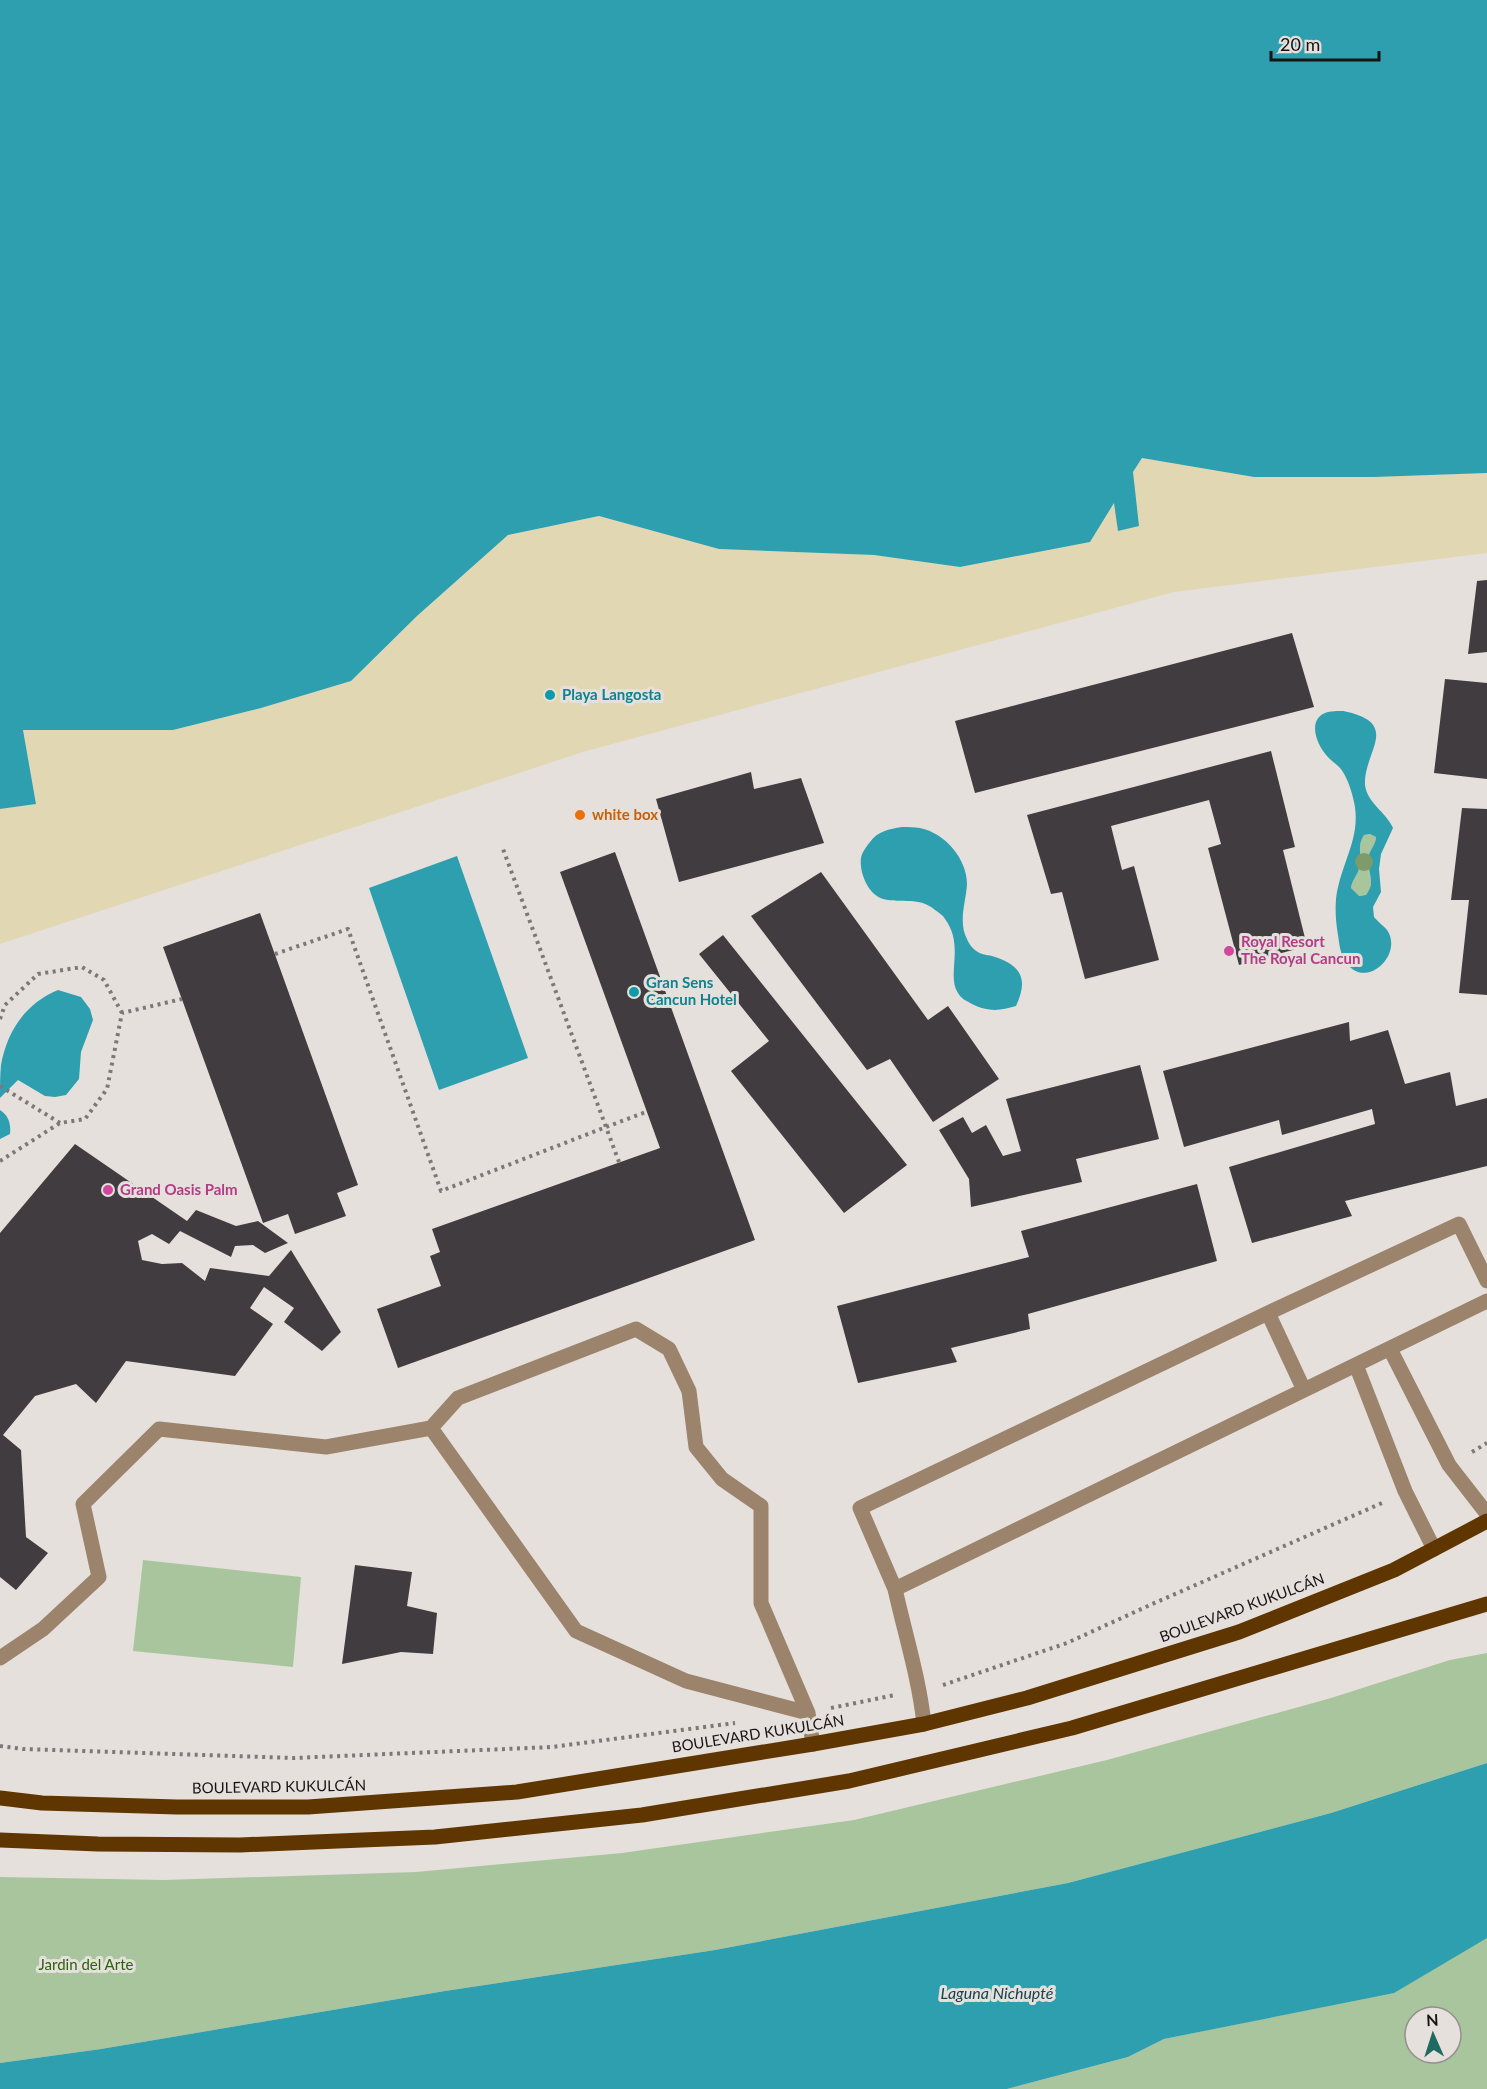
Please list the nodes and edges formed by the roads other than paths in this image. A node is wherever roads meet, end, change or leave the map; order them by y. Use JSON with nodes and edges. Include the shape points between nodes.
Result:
{"nodes":[{"id":1,"x":1487,"y":1281,"type":"edge"},
{"id":2,"x":1487,"y":1301,"type":"edge"},
{"id":3,"x":1268,"y":1313,"type":"junction"},
{"id":4,"x":1389,"y":1349,"type":"junction"},
{"id":5,"x":1356,"y":1365,"type":"junction"},
{"id":6,"x":1304,"y":1390,"type":"junction"},
{"id":7,"x":431,"y":1428,"type":"junction"},
{"id":8,"x":1487,"y":1514,"type":"edge"},
{"id":9,"x":1487,"y":1521,"type":"edge"},
{"id":10,"x":1434,"y":1549,"type":"junction"},
{"id":11,"x":895,"y":1589,"type":"junction"},
{"id":12,"x":1487,"y":1604,"type":"edge"},
{"id":13,"x":0,"y":1658,"type":"edge"},
{"id":14,"x":808,"y":1713,"type":"junction"},
{"id":15,"x":924,"y":1724,"type":"junction"},
{"id":16,"x":813,"y":1744,"type":"junction"},
{"id":17,"x":0,"y":1798,"type":"edge"},
{"id":18,"x":0,"y":1840,"type":"edge"}],
"edges":[{"from":1,"to":3,"type":"lane","via":[[1459,1224]]},
{"from":2,"to":4,"type":"lane"},
{"from":3,"to":6,"type":"lane"},
{"from":3,"to":11,"type":"lane","via":[[860,1508]]},
{"from":4,"to":5,"type":"lane"},
{"from":4,"to":8,"type":"lane","via":[[1445,1458]]},
{"from":5,"to":6,"type":"lane"},
{"from":5,"to":10,"type":"lane","via":[[1405,1491]]},
{"from":6,"to":11,"type":"lane"},
{"from":7,"to":13,"type":"lane","via":[[326,1447],[159,1429],[83,1504],[99,1577],[43,1629]]},
{"from":7,"to":14,"type":"lane","via":[[576,1630],[686,1681]]},
{"from":7,"to":14,"type":"lane","via":[[458,1398],[636,1329],[669,1349],[689,1390],[696,1447],[722,1479],[761,1506],[761,1603]]},
{"from":9,"to":10,"type":"main road","name":"BOULEVARD KUKULCÁN"},
{"from":10,"to":15,"type":"main road","name":"BOULEVARD KUKULCÁN","via":[[1394,1570],[1239,1632],[1027,1698]]},
{"from":11,"to":15,"type":"lane","via":[[920,1690]]},
{"from":12,"to":18,"type":"main road","via":[[1072,1728],[849,1781],[642,1815],[435,1838],[263,1844]]},
{"from":14,"to":16,"type":"lane"},
{"from":15,"to":16,"type":"main road","name":"BOULEVARD KUKULCÁN"},
{"from":16,"to":17,"type":"main road","name":"BOULEVARD KUKULCÁN","via":[[517,1792],[308,1807],[166,1807]]}]}
